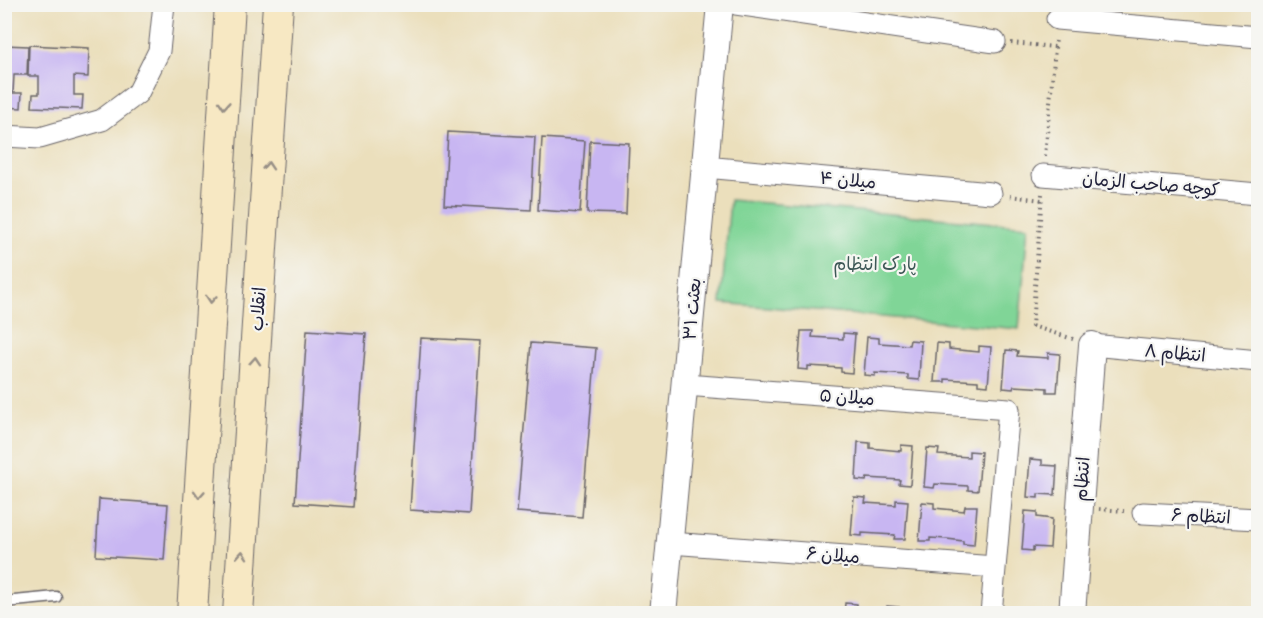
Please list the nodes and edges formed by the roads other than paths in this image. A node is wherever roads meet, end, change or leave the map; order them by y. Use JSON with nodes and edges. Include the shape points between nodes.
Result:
{"nodes":[{"id":1,"x":164,"y":4,"type":"edge"},
{"id":2,"x":230,"y":4,"type":"edge"},
{"id":3,"x":278,"y":4,"type":"edge"},
{"id":4,"x":720,"y":4,"type":"edge"},
{"id":5,"x":735,"y":4,"type":"edge"},
{"id":6,"x":1057,"y":19,"type":"dead end"},
{"id":7,"x":1258,"y":37,"type":"edge"},
{"id":8,"x":994,"y":42,"type":"road end"},
{"id":9,"x":227,"y":56,"type":"junction"},
{"id":10,"x":275,"y":58,"type":"junction"},
{"id":11,"x":4,"y":136,"type":"edge"},
{"id":12,"x":705,"y":167,"type":"junction"},
{"id":13,"x":1044,"y":175,"type":"dead end"},
{"id":14,"x":991,"y":193,"type":"road end"},
{"id":15,"x":1258,"y":194,"type":"edge"},
{"id":16,"x":1092,"y":345,"type":"joint"},
{"id":17,"x":1258,"y":360,"type":"edge"},
{"id":18,"x":685,"y":385,"type":"junction"},
{"id":19,"x":1143,"y":513,"type":"road end"},
{"id":20,"x":1258,"y":519,"type":"edge"},
{"id":21,"x":670,"y":543,"type":"junction"},
{"id":22,"x":995,"y":567,"type":"junction"},
{"id":23,"x":56,"y":597,"type":"dead end"},
{"id":24,"x":4,"y":602,"type":"edge"},
{"id":25,"x":192,"y":614,"type":"edge"},
{"id":26,"x":238,"y":614,"type":"edge"},
{"id":27,"x":663,"y":614,"type":"edge"},
{"id":28,"x":991,"y":614,"type":"edge"},
{"id":29,"x":1072,"y":614,"type":"edge"}],
"edges":[{"from":1,"to":11,"type":"street","via":[[159,51],[138,93],[102,120],[40,138]]},
{"from":2,"to":9,"type":"main road"},
{"from":3,"to":10,"type":"main road","name":"انقلاب"},
{"from":4,"to":12,"type":"street","name":"بعثت ۳۱"},
{"from":5,"to":8,"type":"street"},
{"from":6,"to":7,"type":"street"},
{"from":9,"to":10,"type":"main road"},
{"from":9,"to":25,"type":"main road","one_way":true},
{"from":26,"to":10,"type":"main road","name":"انقلاب","one_way":true},
{"from":12,"to":14,"type":"street","name":"میلان ۴"},
{"from":12,"to":18,"type":"street","name":"بعثت ۳۱"},
{"from":13,"to":15,"type":"street","name":"کوچه صاحب الزمان"},
{"from":16,"to":17,"type":"street","name":"انتظام ۸"},
{"from":16,"to":29,"type":"street","name":"انتظام"},
{"from":18,"to":21,"type":"street","name":"بعثت ۳۱"},
{"from":18,"to":22,"type":"street","name":"میلان ۵","via":[[1009,408]]},
{"from":19,"to":20,"type":"street","name":"انتظام ۶"},
{"from":21,"to":22,"type":"street","name":"میلان ۶"},
{"from":21,"to":27,"type":"street","name":"بعثت ۳۱"},
{"from":22,"to":28,"type":"street"},
{"from":23,"to":24,"type":"lane"}]}
